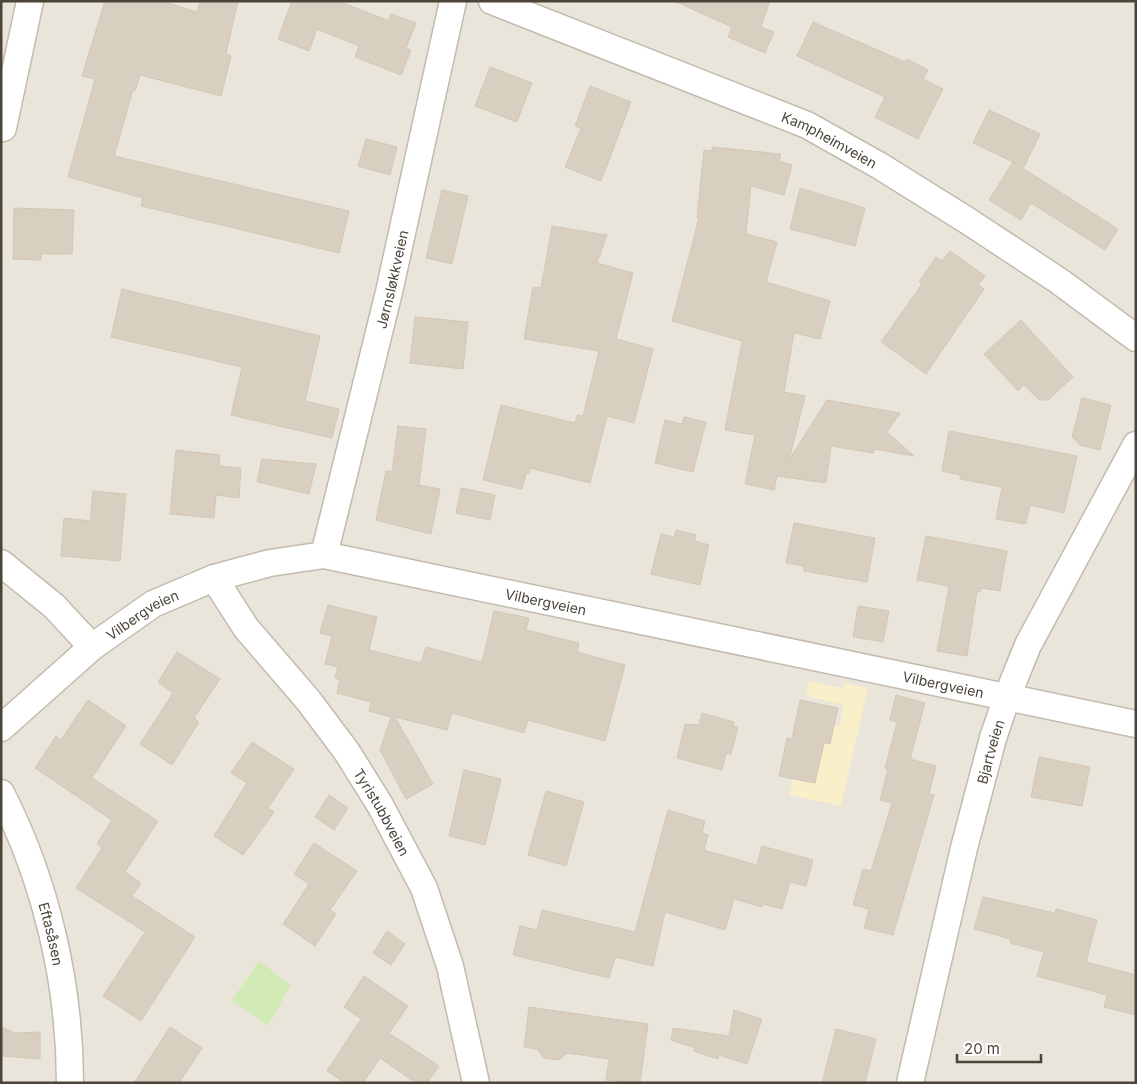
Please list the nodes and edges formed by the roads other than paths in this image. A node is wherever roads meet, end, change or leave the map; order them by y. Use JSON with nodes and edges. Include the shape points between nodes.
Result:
{"nodes":[{"id":1,"x":30,"y":1,"type":"edge"},
{"id":2,"x":453,"y":1,"type":"edge"},
{"id":3,"x":492,"y":1,"type":"edge"},
{"id":4,"x":3,"y":128,"type":"dead end"},
{"id":5,"x":1136,"y":338,"type":"edge"},
{"id":6,"x":1136,"y":445,"type":"edge"},
{"id":7,"x":324,"y":555,"type":"junction"},
{"id":8,"x":1,"y":563,"type":"edge"},
{"id":9,"x":214,"y":578,"type":"junction"},
{"id":10,"x":92,"y":647,"type":"junction"},
{"id":11,"x":1007,"y":697,"type":"junction"},
{"id":12,"x":1136,"y":724,"type":"edge"},
{"id":13,"x":1,"y":728,"type":"edge"},
{"id":14,"x":1,"y":793,"type":"edge"},
{"id":15,"x":70,"y":1083,"type":"edge"},
{"id":16,"x":476,"y":1083,"type":"edge"},
{"id":17,"x":910,"y":1083,"type":"edge"}],
"edges":[{"from":1,"to":4,"type":"street"},
{"from":2,"to":7,"type":"street","name":"Jørnsløkkveien","via":[[389,292]]},
{"from":3,"to":5,"type":"street","name":"Kampheimveien","via":[[807,125],[976,226]]},
{"from":6,"to":11,"type":"street","name":"Bjartveien","via":[[1028,645]]},
{"from":7,"to":9,"type":"street","name":"Vilbergveien","via":[[270,563]]},
{"from":7,"to":11,"type":"street","name":"Vilbergveien"},
{"from":8,"to":10,"type":"street","via":[[54,606]]},
{"from":9,"to":10,"type":"street","name":"Vilbergveien","via":[[153,604]]},
{"from":9,"to":16,"type":"street","name":"Tyristubbveien","via":[[246,628],[308,700],[347,752],[420,880],[445,950]]},
{"from":10,"to":13,"type":"street","name":"Vilbergveien"},
{"from":11,"to":12,"type":"street","name":"Vilbergveien"},
{"from":11,"to":17,"type":"street","name":"Bjartveien","via":[[964,848]]},
{"from":14,"to":15,"type":"street","name":"Eftasåsen","via":[[26,844],[53,938],[66,1013]]}]}
